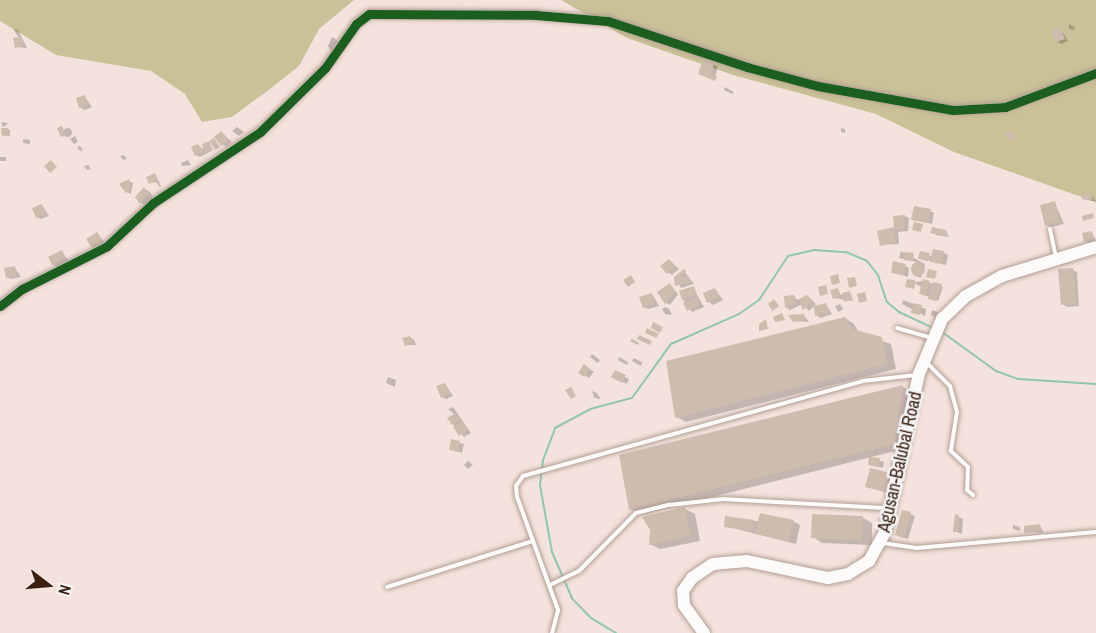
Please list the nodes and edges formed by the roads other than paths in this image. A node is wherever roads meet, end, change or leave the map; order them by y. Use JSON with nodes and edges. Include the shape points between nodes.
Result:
{"nodes":[{"id":1,"x":1096,"y":74,"type":"edge"},
{"id":2,"x":1050,"y":229,"type":"dead end"},
{"id":3,"x":1096,"y":247,"type":"edge"},
{"id":4,"x":1056,"y":258,"type":"junction"},
{"id":5,"x":0,"y":306,"type":"edge"},
{"id":6,"x":897,"y":328,"type":"dead end"},
{"id":7,"x":932,"y":338,"type":"junction"},
{"id":8,"x":923,"y":360,"type":"junction"},
{"id":9,"x":919,"y":374,"type":"junction"},
{"id":10,"x":973,"y":495,"type":"dead end"},
{"id":11,"x":891,"y":508,"type":"junction"},
{"id":12,"x":1096,"y":532,"type":"edge"},
{"id":13,"x":533,"y":541,"type":"junction"},
{"id":14,"x":881,"y":543,"type":"junction"},
{"id":15,"x":552,"y":584,"type":"junction"},
{"id":16,"x":387,"y":587,"type":"dead end"},
{"id":17,"x":552,"y":633,"type":"edge"},
{"id":18,"x":704,"y":633,"type":"edge"}],
"edges":[{"from":1,"to":5,"type":"street","via":[[1005,107],[953,110],[808,83],[608,21],[536,15],[369,14],[356,24],[325,68],[260,132],[153,203],[107,246],[22,289]]},
{"from":2,"to":4,"type":"lane"},
{"from":3,"to":4,"type":"main road","name":"Agusan-Balubal Road"},
{"from":4,"to":7,"type":"main road","name":"Agusan-Balubal Road","via":[[1002,276],[966,296],[942,319]]},
{"from":6,"to":7,"type":"lane"},
{"from":7,"to":8,"type":"main road","name":"Agusan-Balubal Road"},
{"from":8,"to":9,"type":"main road","name":"Agusan-Balubal Road"},
{"from":8,"to":10,"type":"lane","via":[[950,386],[957,412],[951,451],[968,467],[967,490]]},
{"from":9,"to":11,"type":"main road","name":"Agusan-Balubal Road"},
{"from":9,"to":13,"type":"lane","via":[[863,381],[536,471],[519,479],[516,486]]},
{"from":11,"to":14,"type":"main road","name":"Agusan-Balubal Road"},
{"from":11,"to":15,"type":"lane","via":[[724,499],[669,505],[636,513],[579,571]]},
{"from":12,"to":14,"type":"lane","via":[[916,548]]},
{"from":13,"to":15,"type":"lane"},
{"from":13,"to":16,"type":"lane"},
{"from":14,"to":18,"type":"main road","name":"Agusan-Balubal Road","via":[[862,566],[828,578],[747,561],[723,561],[702,570],[685,584],[682,598]]},
{"from":15,"to":17,"type":"lane","via":[[558,610]]}]}
